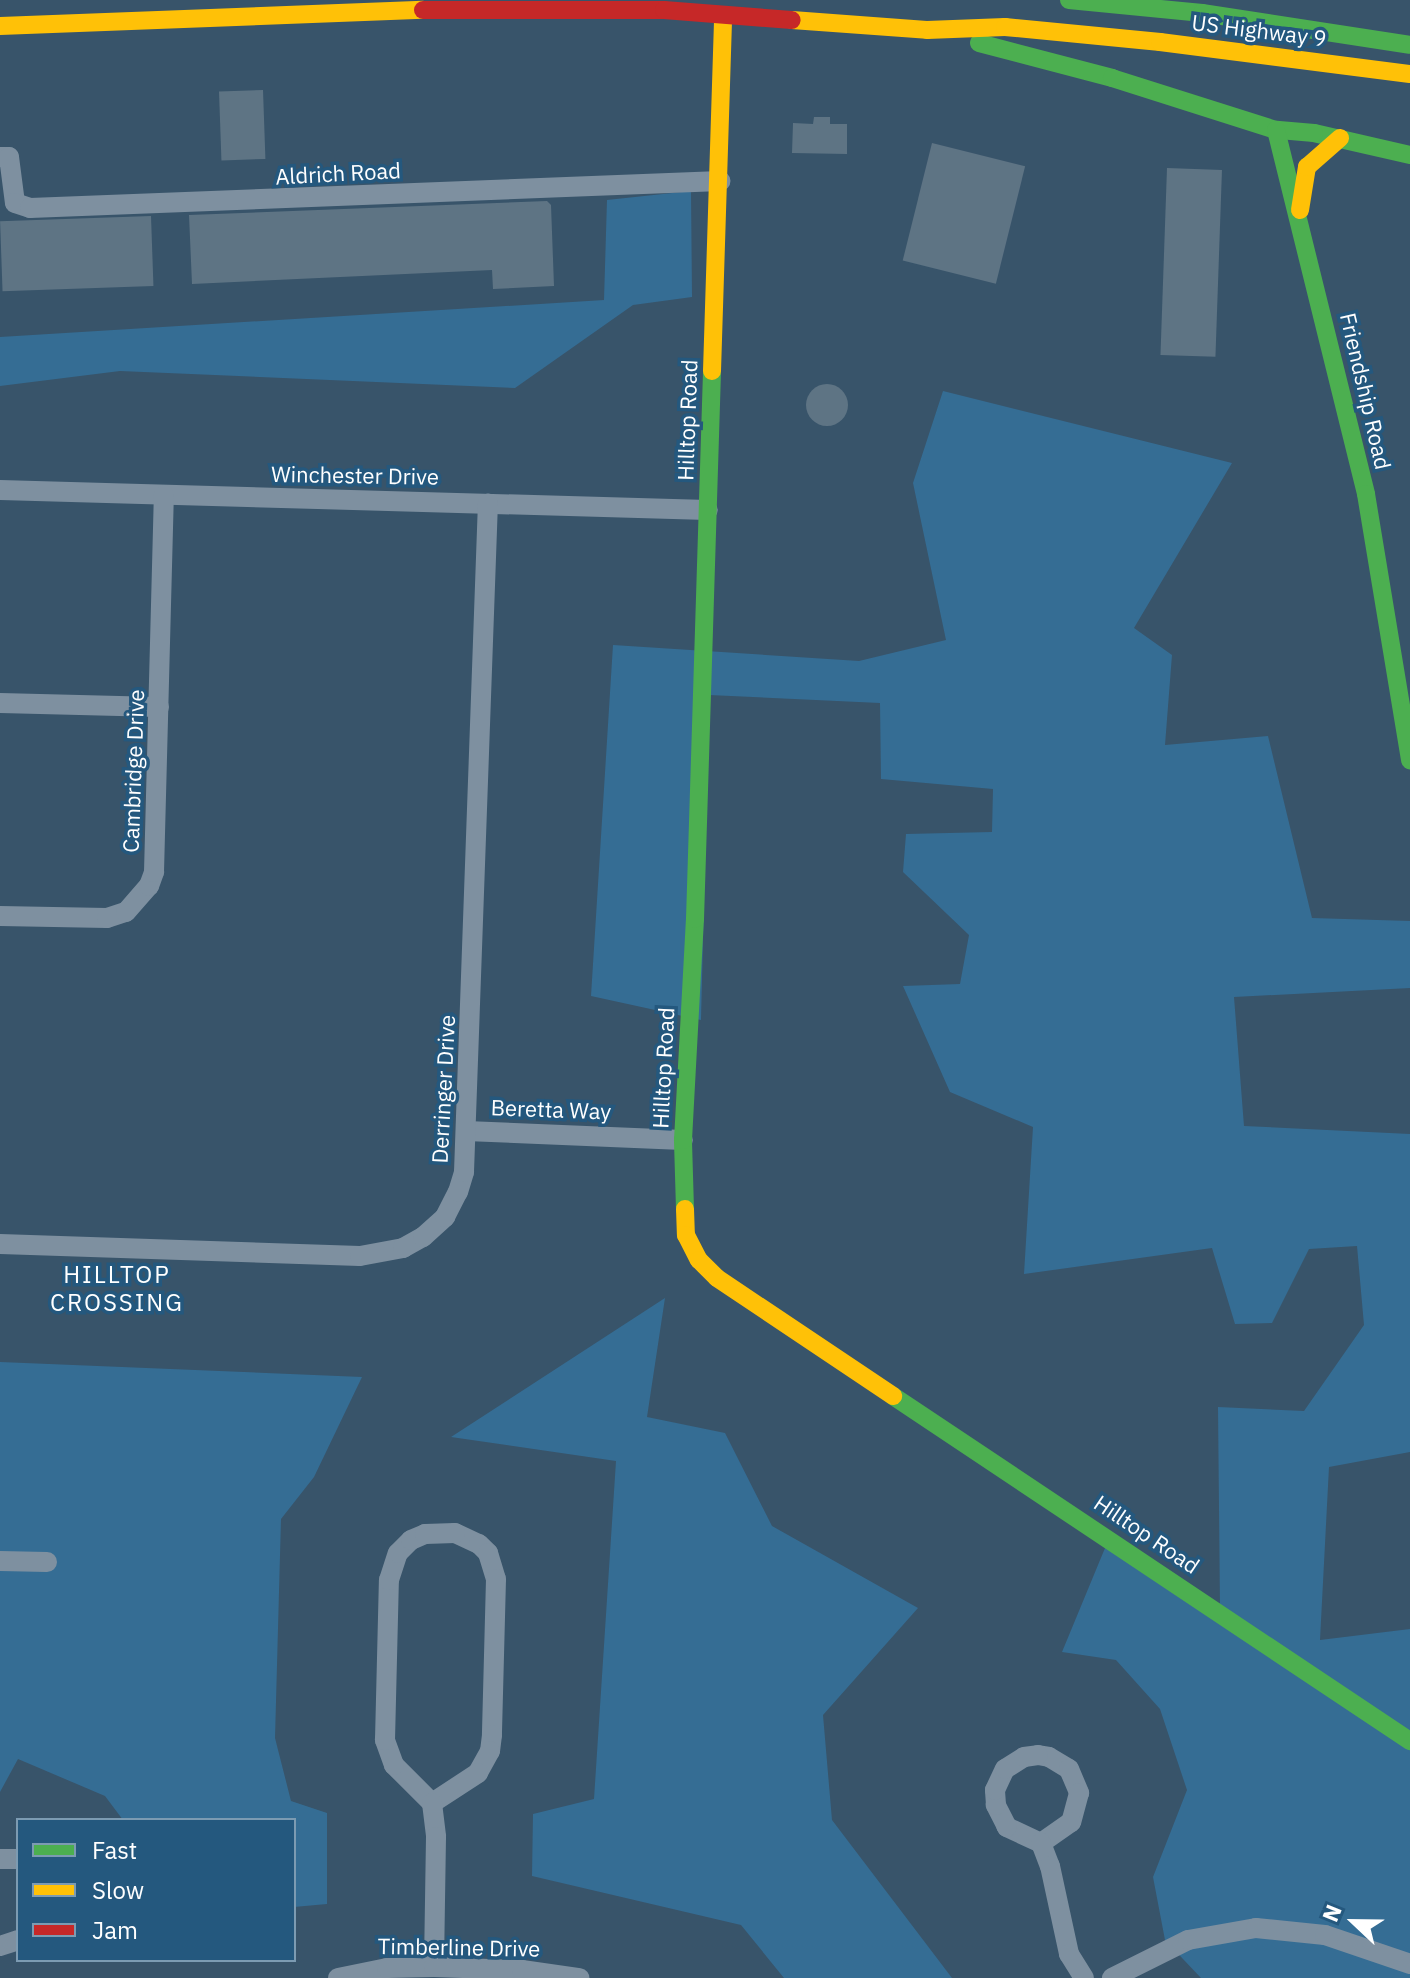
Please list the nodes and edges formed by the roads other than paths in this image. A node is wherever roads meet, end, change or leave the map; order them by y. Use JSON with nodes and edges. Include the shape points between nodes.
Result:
{"nodes":[{"id":1,"x":1069,"y":0,"type":"edge"},
{"id":2,"x":723,"y":16,"type":"junction"},
{"id":3,"x":0,"y":26,"type":"edge"},
{"id":4,"x":927,"y":30,"type":"junction"},
{"id":5,"x":1410,"y":45,"type":"edge"},
{"id":6,"x":1410,"y":74,"type":"edge"},
{"id":7,"x":1276,"y":130,"type":"junction"},
{"id":8,"x":1340,"y":138,"type":"junction"},
{"id":9,"x":1410,"y":155,"type":"edge"},
{"id":10,"x":0,"y":157,"type":"edge"},
{"id":11,"x":720,"y":181,"type":"junction"},
{"id":12,"x":1299,"y":223,"type":"junction"},
{"id":13,"x":0,"y":490,"type":"edge"},
{"id":14,"x":164,"y":495,"type":"junction"},
{"id":15,"x":488,"y":503,"type":"junction"},
{"id":16,"x":708,"y":510,"type":"junction"},
{"id":17,"x":0,"y":703,"type":"edge"},
{"id":18,"x":159,"y":707,"type":"junction"},
{"id":19,"x":1410,"y":760,"type":"edge"},
{"id":20,"x":0,"y":916,"type":"edge"},
{"id":21,"x":466,"y":1131,"type":"junction"},
{"id":22,"x":683,"y":1140,"type":"junction"},
{"id":23,"x":0,"y":1244,"type":"edge"},
{"id":24,"x":0,"y":1561,"type":"edge"},
{"id":25,"x":47,"y":1562,"type":"dead end"},
{"id":26,"x":1410,"y":1741,"type":"edge"},
{"id":27,"x":432,"y":1803,"type":"junction"},
{"id":28,"x":1041,"y":1843,"type":"junction"},
{"id":29,"x":1410,"y":1964,"type":"edge"},
{"id":30,"x":434,"y":1967,"type":"junction"},
{"id":31,"x":338,"y":1978,"type":"edge"},
{"id":32,"x":579,"y":1978,"type":"edge"},
{"id":33,"x":1084,"y":1978,"type":"edge"},
{"id":34,"x":1112,"y":1978,"type":"edge"}],
"edges":[{"from":1,"to":5,"type":"main road","name":"US Highway 9","via":[[1202,13]]},
{"from":2,"to":3,"type":"main road","name":"US Highway 9","via":[[664,10],[376,10]]},
{"from":2,"to":4,"type":"main road","name":"US Highway 9"},
{"from":2,"to":11,"type":"main road","name":"Hilltop Road"},
{"from":4,"to":6,"type":"main road","name":"US Highway 9","via":[[1005,27]]},
{"from":4,"to":7,"type":"main road","via":[[1048,60]]},
{"from":7,"to":8,"type":"main road"},
{"from":7,"to":12,"type":"main road","name":"Friendship Road"},
{"from":8,"to":9,"type":"main road"},
{"from":8,"to":12,"type":"main road","name":"Friendship Road","via":[[1307,167]]},
{"from":10,"to":11,"type":"street","name":"Aldrich Road","via":[[9,157],[15,203],[30,208]]},
{"from":11,"to":16,"type":"main road","name":"Hilltop Road"},
{"from":12,"to":19,"type":"main road","name":"Friendship Road","via":[[1366,494]]},
{"from":13,"to":14,"type":"street","name":"Winchester Drive"},
{"from":14,"to":15,"type":"street","name":"Winchester Drive"},
{"from":14,"to":18,"type":"street","name":"Cambridge Drive"},
{"from":15,"to":16,"type":"street","name":"Winchester Drive"},
{"from":15,"to":21,"type":"street","name":"Derringer Drive"},
{"from":16,"to":22,"type":"main road","name":"Hilltop Road"},
{"from":17,"to":18,"type":"street"},
{"from":18,"to":20,"type":"street","name":"Cambridge Drive","via":[[154,872],[137,903],[98,919]]},
{"from":21,"to":22,"type":"street","name":"Beretta Way"},
{"from":21,"to":23,"type":"street","name":"Derringer Drive","via":[[464,1172],[445,1217],[423,1237],[383,1253]]},
{"from":22,"to":26,"type":"main road","name":"Hilltop Road","via":[[686,1235],[699,1260],[717,1278]]},
{"from":24,"to":25,"type":"street"},
{"from":27,"to":27,"type":"street","via":[[394,1765],[385,1740],[389,1580],[398,1553],[411,1540],[455,1533],[488,1553],[496,1579],[492,1735],[478,1773]]},
{"from":27,"to":30,"type":"street"},
{"from":28,"to":28,"type":"street","via":[[1071,1822],[1079,1793],[1062,1763],[1038,1755],[1005,1769],[995,1790],[1007,1827]]},
{"from":28,"to":33,"type":"street","via":[[1069,1954]]},
{"from":29,"to":34,"type":"street","via":[[1325,1935],[1256,1928],[1188,1940]]},
{"from":30,"to":31,"type":"street","name":"Timberline Drive","via":[[387,1968]]},
{"from":30,"to":32,"type":"street","name":"Timberline Drive"}]}
